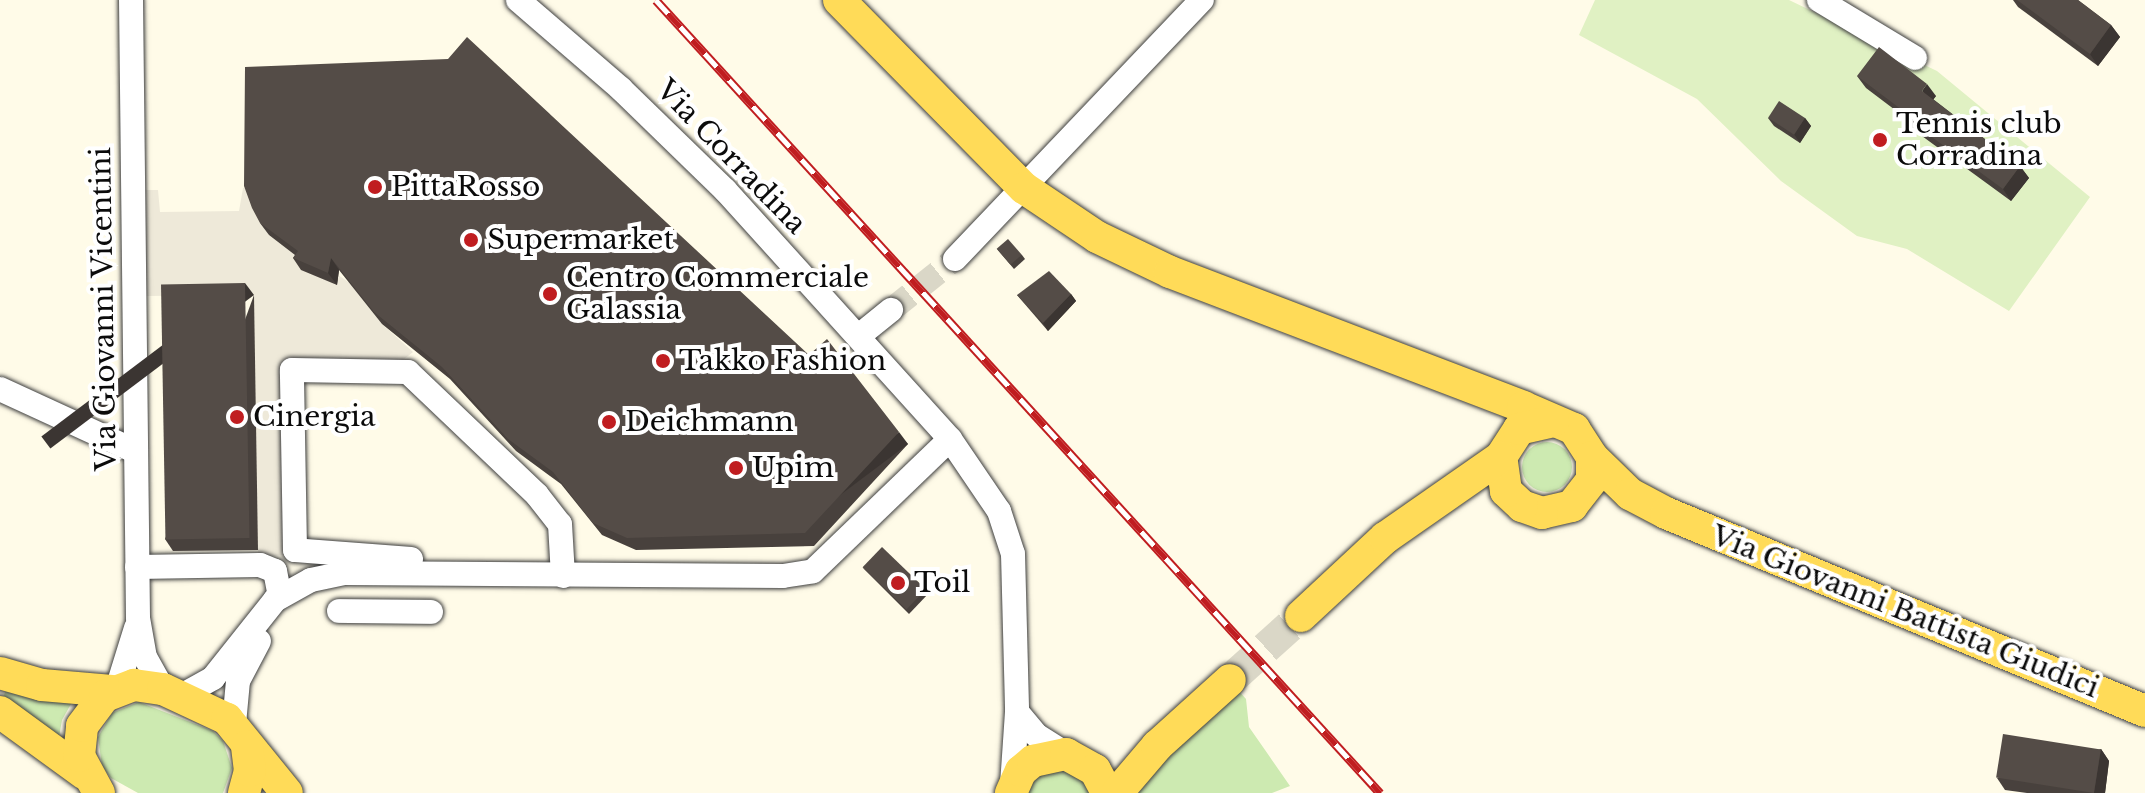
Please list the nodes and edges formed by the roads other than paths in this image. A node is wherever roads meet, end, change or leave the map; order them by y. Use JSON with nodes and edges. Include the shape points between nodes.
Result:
{"nodes":[{"id":1,"x":131,"y":0,"type":"edge"},
{"id":2,"x":518,"y":0,"type":"edge"},
{"id":3,"x":839,"y":0,"type":"edge"},
{"id":4,"x":1202,"y":0,"type":"edge"},
{"id":5,"x":1819,"y":0,"type":"edge"},
{"id":6,"x":1915,"y":58,"type":"dead end"},
{"id":7,"x":1024,"y":188,"type":"junction"},
{"id":8,"x":955,"y":259,"type":"tunnel mouth"},
{"id":9,"x":891,"y":310,"type":"tunnel mouth"},
{"id":10,"x":860,"y":335,"type":"junction"},
{"id":11,"x":0,"y":389,"type":"edge"},
{"id":12,"x":1470,"y":390,"type":"junction"},
{"id":13,"x":1553,"y":421,"type":"junction"},
{"id":14,"x":950,"y":439,"type":"junction"},
{"id":15,"x":135,"y":451,"type":"junction"},
{"id":16,"x":1502,"y":452,"type":"junction"},
{"id":17,"x":1592,"y":457,"type":"junction"},
{"id":18,"x":1514,"y":500,"type":"junction"},
{"id":19,"x":1436,"y":505,"type":"junction"},
{"id":20,"x":1572,"y":506,"type":"junction"},
{"id":21,"x":1666,"y":513,"type":"junction"},
{"id":22,"x":295,"y":550,"type":"junction"},
{"id":23,"x":137,"y":567,"type":"junction"},
{"id":24,"x":418,"y":575,"type":"junction"},
{"id":25,"x":563,"y":576,"type":"junction"},
{"id":26,"x":285,"y":593,"type":"junction"},
{"id":27,"x":339,"y":611,"type":"dead end"},
{"id":28,"x":431,"y":612,"type":"dead end"},
{"id":29,"x":1301,"y":616,"type":"tunnel mouth"},
{"id":30,"x":138,"y":618,"type":"junction"},
{"id":31,"x":0,"y":673,"type":"edge"},
{"id":32,"x":1230,"y":680,"type":"tunnel mouth"},
{"id":33,"x":114,"y":690,"type":"junction"},
{"id":34,"x":172,"y":693,"type":"junction"},
{"id":35,"x":2145,"y":711,"type":"edge"},
{"id":36,"x":0,"y":712,"type":"edge"},
{"id":37,"x":1017,"y":712,"type":"junction"},
{"id":38,"x":240,"y":735,"type":"junction"},
{"id":39,"x":1157,"y":746,"type":"junction"},
{"id":40,"x":1076,"y":758,"type":"junction"},
{"id":41,"x":92,"y":784,"type":"edge"},
{"id":42,"x":1012,"y":789,"type":"edge"},
{"id":43,"x":244,"y":793,"type":"edge"},
{"id":44,"x":287,"y":793,"type":"edge"},
{"id":45,"x":1107,"y":793,"type":"edge"},
{"id":46,"x":1117,"y":793,"type":"edge"}],
"edges":[{"from":1,"to":15,"type":"street","name":"Via Giovanni Vicentini"},
{"from":2,"to":10,"type":"street","name":"Via Corradina","via":[[674,138]]},
{"from":3,"to":7,"type":"main road","name":"Via Giovanni Battista Giudici","via":[[911,79]]},
{"from":4,"to":7,"type":"street"},
{"from":5,"to":6,"type":"street"},
{"from":7,"to":8,"type":"street"},
{"from":7,"to":12,"type":"main road","name":"Via Giovanni Battista Giudici","via":[[1097,237],[1170,272]]},
{"from":9,"to":10,"type":"street"},
{"from":10,"to":14,"type":"street","name":"Via Corradina"},
{"from":11,"to":15,"type":"street"},
{"from":12,"to":13,"type":"main road","name":"Via Giovanni Battista Giudici"},
{"from":12,"to":16,"type":"main road","via":[[1492,417]]},
{"from":13,"to":16,"type":"main road","name":"Via Giovanni Battista Giudici","via":[[1530,423]]},
{"from":13,"to":17,"type":"main road","name":"Via Giovanni Battista Giudici","via":[[1583,437]]},
{"from":14,"to":25,"type":"street","via":[[813,571],[783,576]]},
{"from":14,"to":37,"type":"street","name":"Via Corradina","via":[[999,511],[1013,554]]},
{"from":15,"to":23,"type":"street","name":"Via Giovanni Vicentini"},
{"from":16,"to":18,"type":"main road","via":[[1501,480]]},
{"from":16,"to":19,"type":"main road","name":"Via Giovanni Battista Giudici"},
{"from":17,"to":20,"type":"main road","via":[[1592,480]]},
{"from":17,"to":21,"type":"main road","name":"Via Giovanni Battista Giudici","via":[[1607,476]]},
{"from":18,"to":19,"type":"main road","name":"Via Giovanni Battista Giudici","via":[[1473,498]]},
{"from":18,"to":20,"type":"main road","name":"Via Giovanni Battista Giudici","via":[[1542,513]]},
{"from":19,"to":29,"type":"main road","name":"Via Giovanni Battista Giudici","via":[[1385,538]]},
{"from":20,"to":21,"type":"main road","name":"Via Giovanni Battista Giudici","via":[[1629,504]]},
{"from":21,"to":35,"type":"main road","name":"Via Giovanni Battista Giudici"},
{"from":22,"to":24,"type":"street","via":[[426,560]]},
{"from":22,"to":25,"type":"street","via":[[292,370],[408,372],[537,495],[560,524]]},
{"from":22,"to":26,"type":"street"},
{"from":23,"to":26,"type":"street","via":[[260,565],[279,578]]},
{"from":23,"to":30,"type":"street","name":"Via Giovanni Vicentini"},
{"from":24,"to":25,"type":"street"},
{"from":24,"to":26,"type":"street","via":[[344,573]]},
{"from":24,"to":38,"type":"street","via":[[329,590],[299,601],[275,619],[250,653],[238,681]]},
{"from":26,"to":34,"type":"street","via":[[213,678]]},
{"from":27,"to":28,"type":"street"},
{"from":30,"to":33,"type":"street","name":"Via Giovanni Vicentini"},
{"from":30,"to":34,"type":"street","name":"Via Giovanni Vicentini","via":[[145,657]]},
{"from":31,"to":33,"type":"main road","via":[[42,685]]},
{"from":32,"to":39,"type":"main road"},
{"from":33,"to":34,"type":"main road","via":[[134,685]]},
{"from":33,"to":41,"type":"main road","via":[[82,726],[78,746]]},
{"from":34,"to":38,"type":"main road"},
{"from":36,"to":41,"type":"main road"},
{"from":37,"to":40,"type":"street","via":[[1036,735]]},
{"from":37,"to":42,"type":"street","name":"Via Corradina"},
{"from":38,"to":43,"type":"main road","via":[[250,771]]},
{"from":38,"to":44,"type":"main road"},
{"from":39,"to":40,"type":"main road","via":[[1122,763]]},
{"from":39,"to":46,"type":"main road"},
{"from":40,"to":42,"type":"main road","via":[[1033,761]]},
{"from":40,"to":45,"type":"main road"}]}
